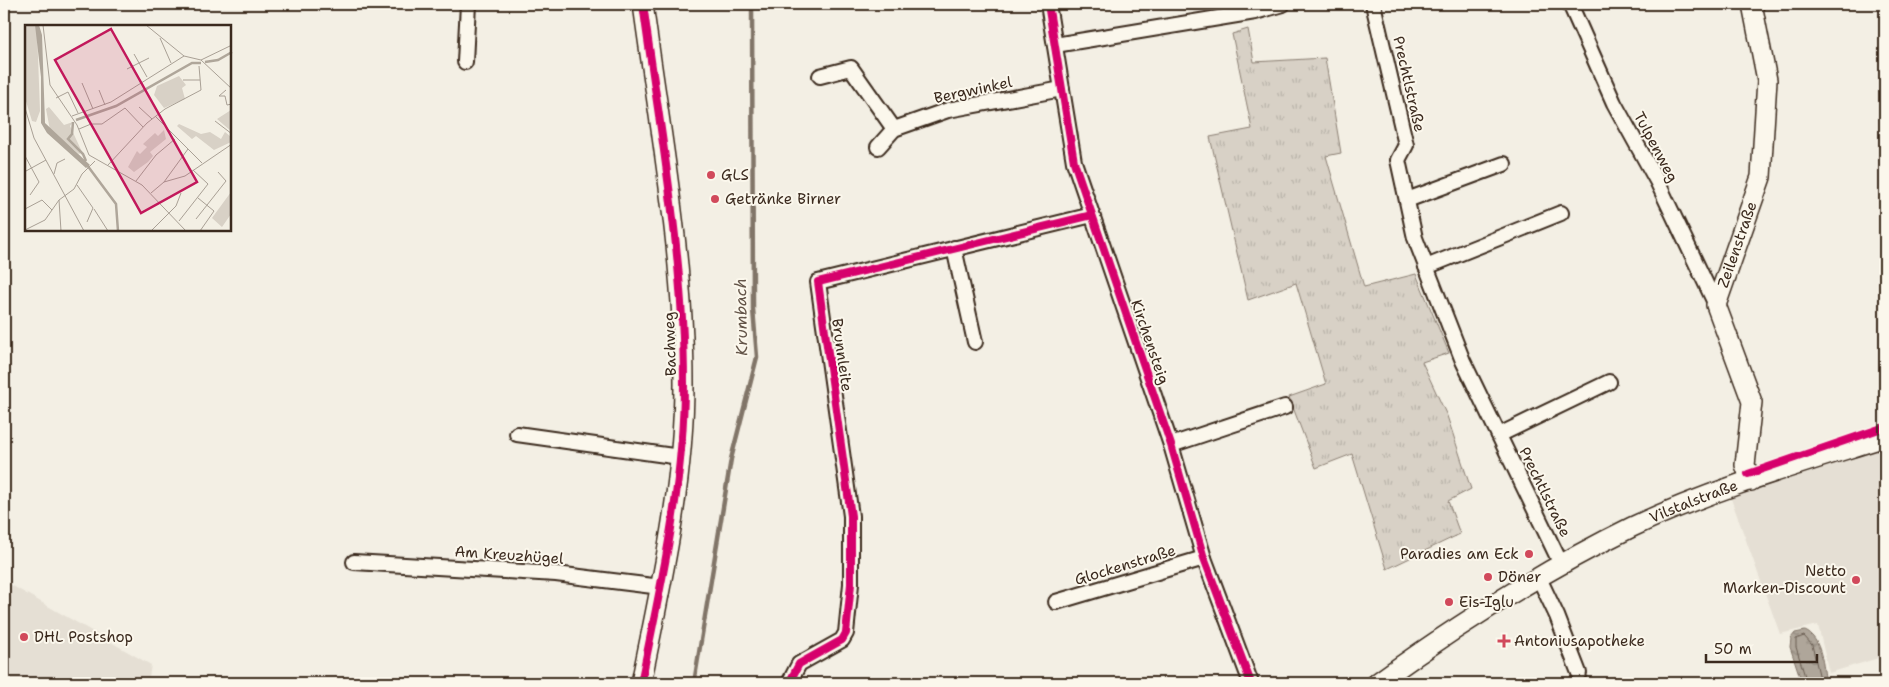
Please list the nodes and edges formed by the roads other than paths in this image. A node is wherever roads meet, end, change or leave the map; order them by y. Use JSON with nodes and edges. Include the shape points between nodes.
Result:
{"nodes":[{"id":1,"x":468,"y":4,"type":"edge"},
{"id":2,"x":643,"y":4,"type":"edge"},
{"id":3,"x":1048,"y":4,"type":"edge"},
{"id":4,"x":1283,"y":4,"type":"edge"},
{"id":5,"x":1373,"y":4,"type":"edge"},
{"id":6,"x":1570,"y":4,"type":"edge"},
{"id":7,"x":1752,"y":4,"type":"edge"},
{"id":8,"x":1055,"y":45,"type":"junction"},
{"id":9,"x":465,"y":62,"type":"dead end"},
{"id":10,"x":820,"y":76,"type":"dead end"},
{"id":11,"x":1062,"y":89,"type":"junction"},
{"id":12,"x":894,"y":129,"type":"junction"},
{"id":13,"x":878,"y":147,"type":"dead end"},
{"id":14,"x":1504,"y":164,"type":"dead end"},
{"id":15,"x":1407,"y":200,"type":"junction"},
{"id":16,"x":1561,"y":213,"type":"dead end"},
{"id":17,"x":1092,"y":215,"type":"junction"},
{"id":18,"x":954,"y":248,"type":"junction"},
{"id":19,"x":1426,"y":267,"type":"junction"},
{"id":20,"x":1716,"y":305,"type":"junction"},
{"id":21,"x":974,"y":342,"type":"dead end"},
{"id":22,"x":1609,"y":382,"type":"dead end"},
{"id":23,"x":1285,"y":407,"type":"dead end"},
{"id":24,"x":517,"y":434,"type":"dead end"},
{"id":25,"x":1499,"y":436,"type":"junction"},
{"id":26,"x":1885,"y":437,"type":"edge"},
{"id":27,"x":1171,"y":445,"type":"junction"},
{"id":28,"x":680,"y":457,"type":"junction"},
{"id":29,"x":1751,"y":481,"type":"junction"},
{"id":30,"x":1204,"y":558,"type":"junction"},
{"id":31,"x":354,"y":562,"type":"dead end"},
{"id":32,"x":1561,"y":564,"type":"junction"},
{"id":33,"x":1538,"y":576,"type":"junction"},
{"id":34,"x":661,"y":587,"type":"junction"},
{"id":35,"x":1056,"y":602,"type":"dead end"},
{"id":36,"x":1579,"y":674,"type":"dead end"},
{"id":37,"x":641,"y":683,"type":"edge"},
{"id":38,"x":789,"y":683,"type":"edge"},
{"id":39,"x":1251,"y":683,"type":"edge"},
{"id":40,"x":1377,"y":683,"type":"edge"}],
"edges":[{"from":1,"to":9,"type":"street"},
{"from":2,"to":28,"type":"street","name":"Bachweg","via":[[683,313],[684,386]]},
{"from":3,"to":8,"type":"street","name":"Kirchensteig"},
{"from":4,"to":8,"type":"street","via":[[1255,12]]},
{"from":5,"to":15,"type":"street","name":"Prechtlstraße","via":[[1406,145],[1398,160]]},
{"from":6,"to":20,"type":"street","name":"Tulpenweg","via":[[1614,103],[1657,181]]},
{"from":7,"to":20,"type":"street","name":"Zeilenstraße","via":[[1767,80],[1761,177]]},
{"from":8,"to":11,"type":"street","name":"Kirchensteig"},
{"from":10,"to":12,"type":"street","via":[[851,68]]},
{"from":11,"to":12,"type":"street","name":"Bergwinkel","via":[[948,110]]},
{"from":11,"to":17,"type":"street","name":"Kirchensteig","via":[[1074,162]]},
{"from":12,"to":13,"type":"street","name":"Bergwinkel"},
{"from":14,"to":15,"type":"street"},
{"from":15,"to":19,"type":"street","name":"Prechtlstraße","via":[[1415,238]]},
{"from":16,"to":19,"type":"street"},
{"from":17,"to":18,"type":"street","name":"Brunnleite"},
{"from":17,"to":27,"type":"street","name":"Kirchensteig"},
{"from":18,"to":21,"type":"street"},
{"from":18,"to":38,"type":"street","name":"Brunnleite","via":[[818,282],[851,516],[851,584],[846,633],[842,640],[799,664]]},
{"from":19,"to":25,"type":"street","name":"Prechtlstraße","via":[[1463,361]]},
{"from":20,"to":29,"type":"street","name":"Zeilenstraße","via":[[1752,402],[1745,465]]},
{"from":22,"to":25,"type":"street","name":"Prechtlstraße"},
{"from":23,"to":27,"type":"street"},
{"from":24,"to":28,"type":"street"},
{"from":25,"to":32,"type":"street","name":"Prechtlstraße"},
{"from":26,"to":29,"type":"street","name":"Vilstalstraße"},
{"from":27,"to":30,"type":"street","name":"Kirchensteig"},
{"from":28,"to":34,"type":"street","name":"Bachweg"},
{"from":29,"to":32,"type":"street","name":"Vilstalstraße","via":[[1633,527]]},
{"from":30,"to":35,"type":"street","name":"Glockenstraße"},
{"from":30,"to":39,"type":"street","name":"Kirchensteig"},
{"from":31,"to":34,"type":"street","name":"Am Kreuzhügel","via":[[556,574]]},
{"from":32,"to":33,"type":"street","name":"Vilstalstraße"},
{"from":33,"to":36,"type":"street"},
{"from":33,"to":40,"type":"street","name":"Vilstalstraße"},
{"from":34,"to":37,"type":"street","name":"Bachweg"}]}
